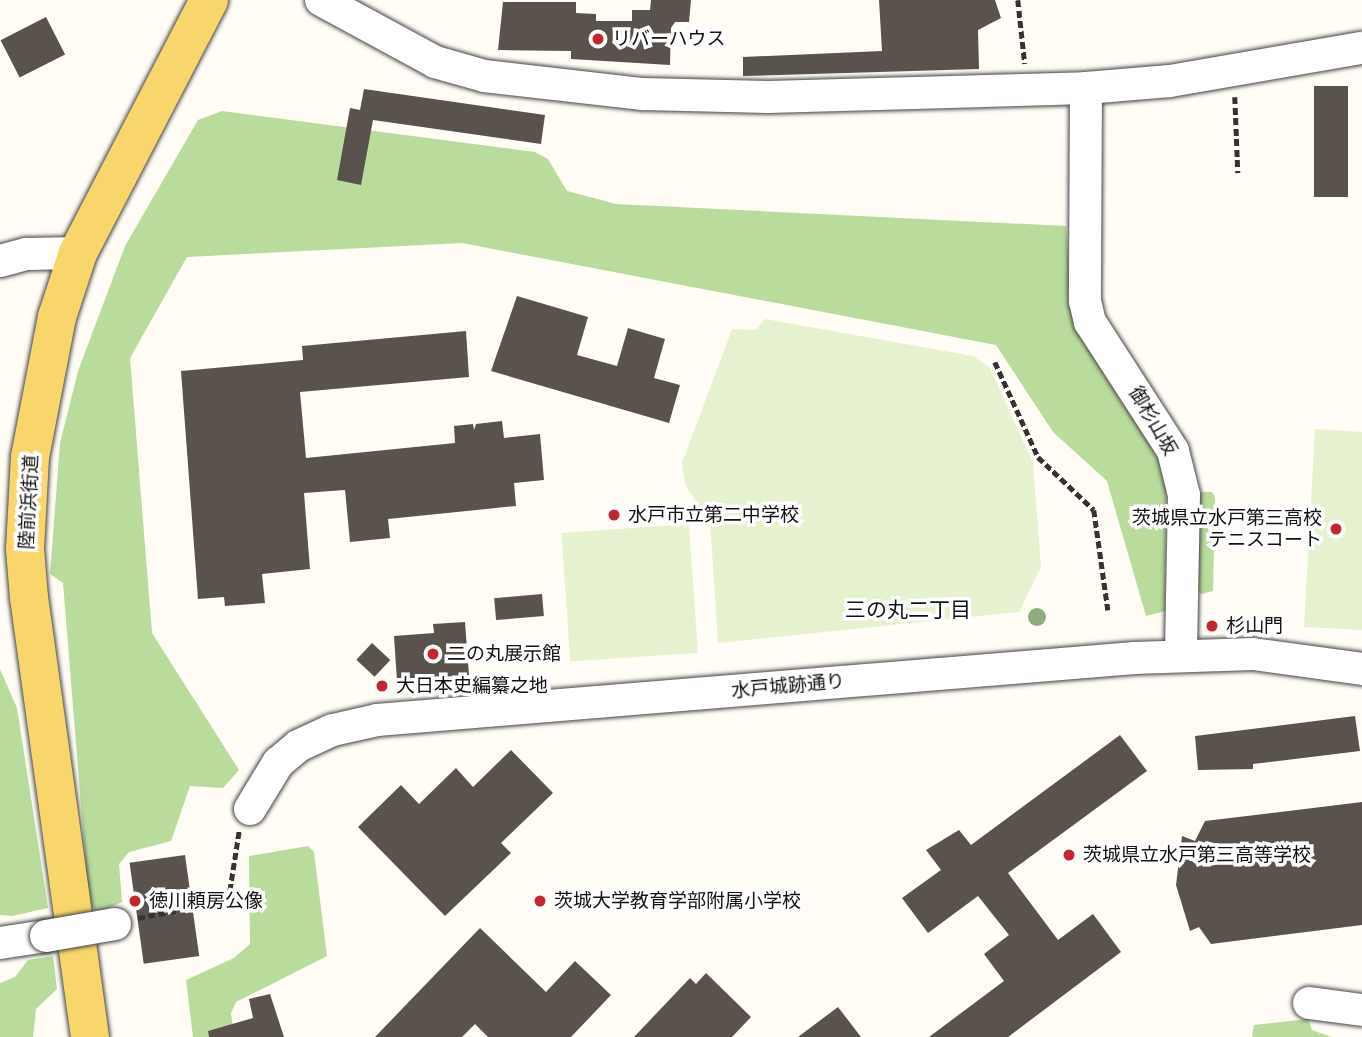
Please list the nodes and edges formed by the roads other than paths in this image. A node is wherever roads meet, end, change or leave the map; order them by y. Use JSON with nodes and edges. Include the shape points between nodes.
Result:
{"nodes":[{"id":1,"x":209,"y":0,"type":"edge"},
{"id":2,"x":321,"y":0,"type":"edge"},
{"id":3,"x":1362,"y":48,"type":"edge"},
{"id":4,"x":1086,"y":88,"type":"junction"},
{"id":5,"x":78,"y":253,"type":"junction"},
{"id":6,"x":0,"y":261,"type":"edge"},
{"id":7,"x":1181,"y":656,"type":"junction"},
{"id":8,"x":1362,"y":669,"type":"edge"},
{"id":9,"x":250,"y":809,"type":"road end"},
{"id":10,"x":119,"y":922,"type":"road end"},
{"id":11,"x":0,"y":943,"type":"edge"},
{"id":12,"x":1309,"y":1003,"type":"dead end"},
{"id":13,"x":1362,"y":1010,"type":"edge"},
{"id":14,"x":90,"y":1037,"type":"edge"}],
"edges":[{"from":1,"to":5,"type":"main road","name":"陸前浜街道"},
{"from":2,"to":4,"type":"street","via":[[435,62],[545,85],[768,97]]},
{"from":3,"to":4,"type":"street","via":[[1234,71]]},
{"from":4,"to":7,"type":"street","name":"御杉山坂","via":[[1084,301],[1090,322],[1173,451],[1184,495]]},
{"from":5,"to":6,"type":"street","via":[[27,254]]},
{"from":5,"to":14,"type":"main road","name":"陸前浜街道","via":[[34,419],[25,549]]},
{"from":7,"to":8,"type":"street","name":"水戸城跡通り","via":[[1253,654]]},
{"from":7,"to":9,"type":"street","name":"水戸城跡通り","via":[[377,720],[332,730],[298,746],[278,763]]},
{"from":10,"to":11,"type":"street","bridge":true},
{"from":12,"to":13,"type":"street"}]}
